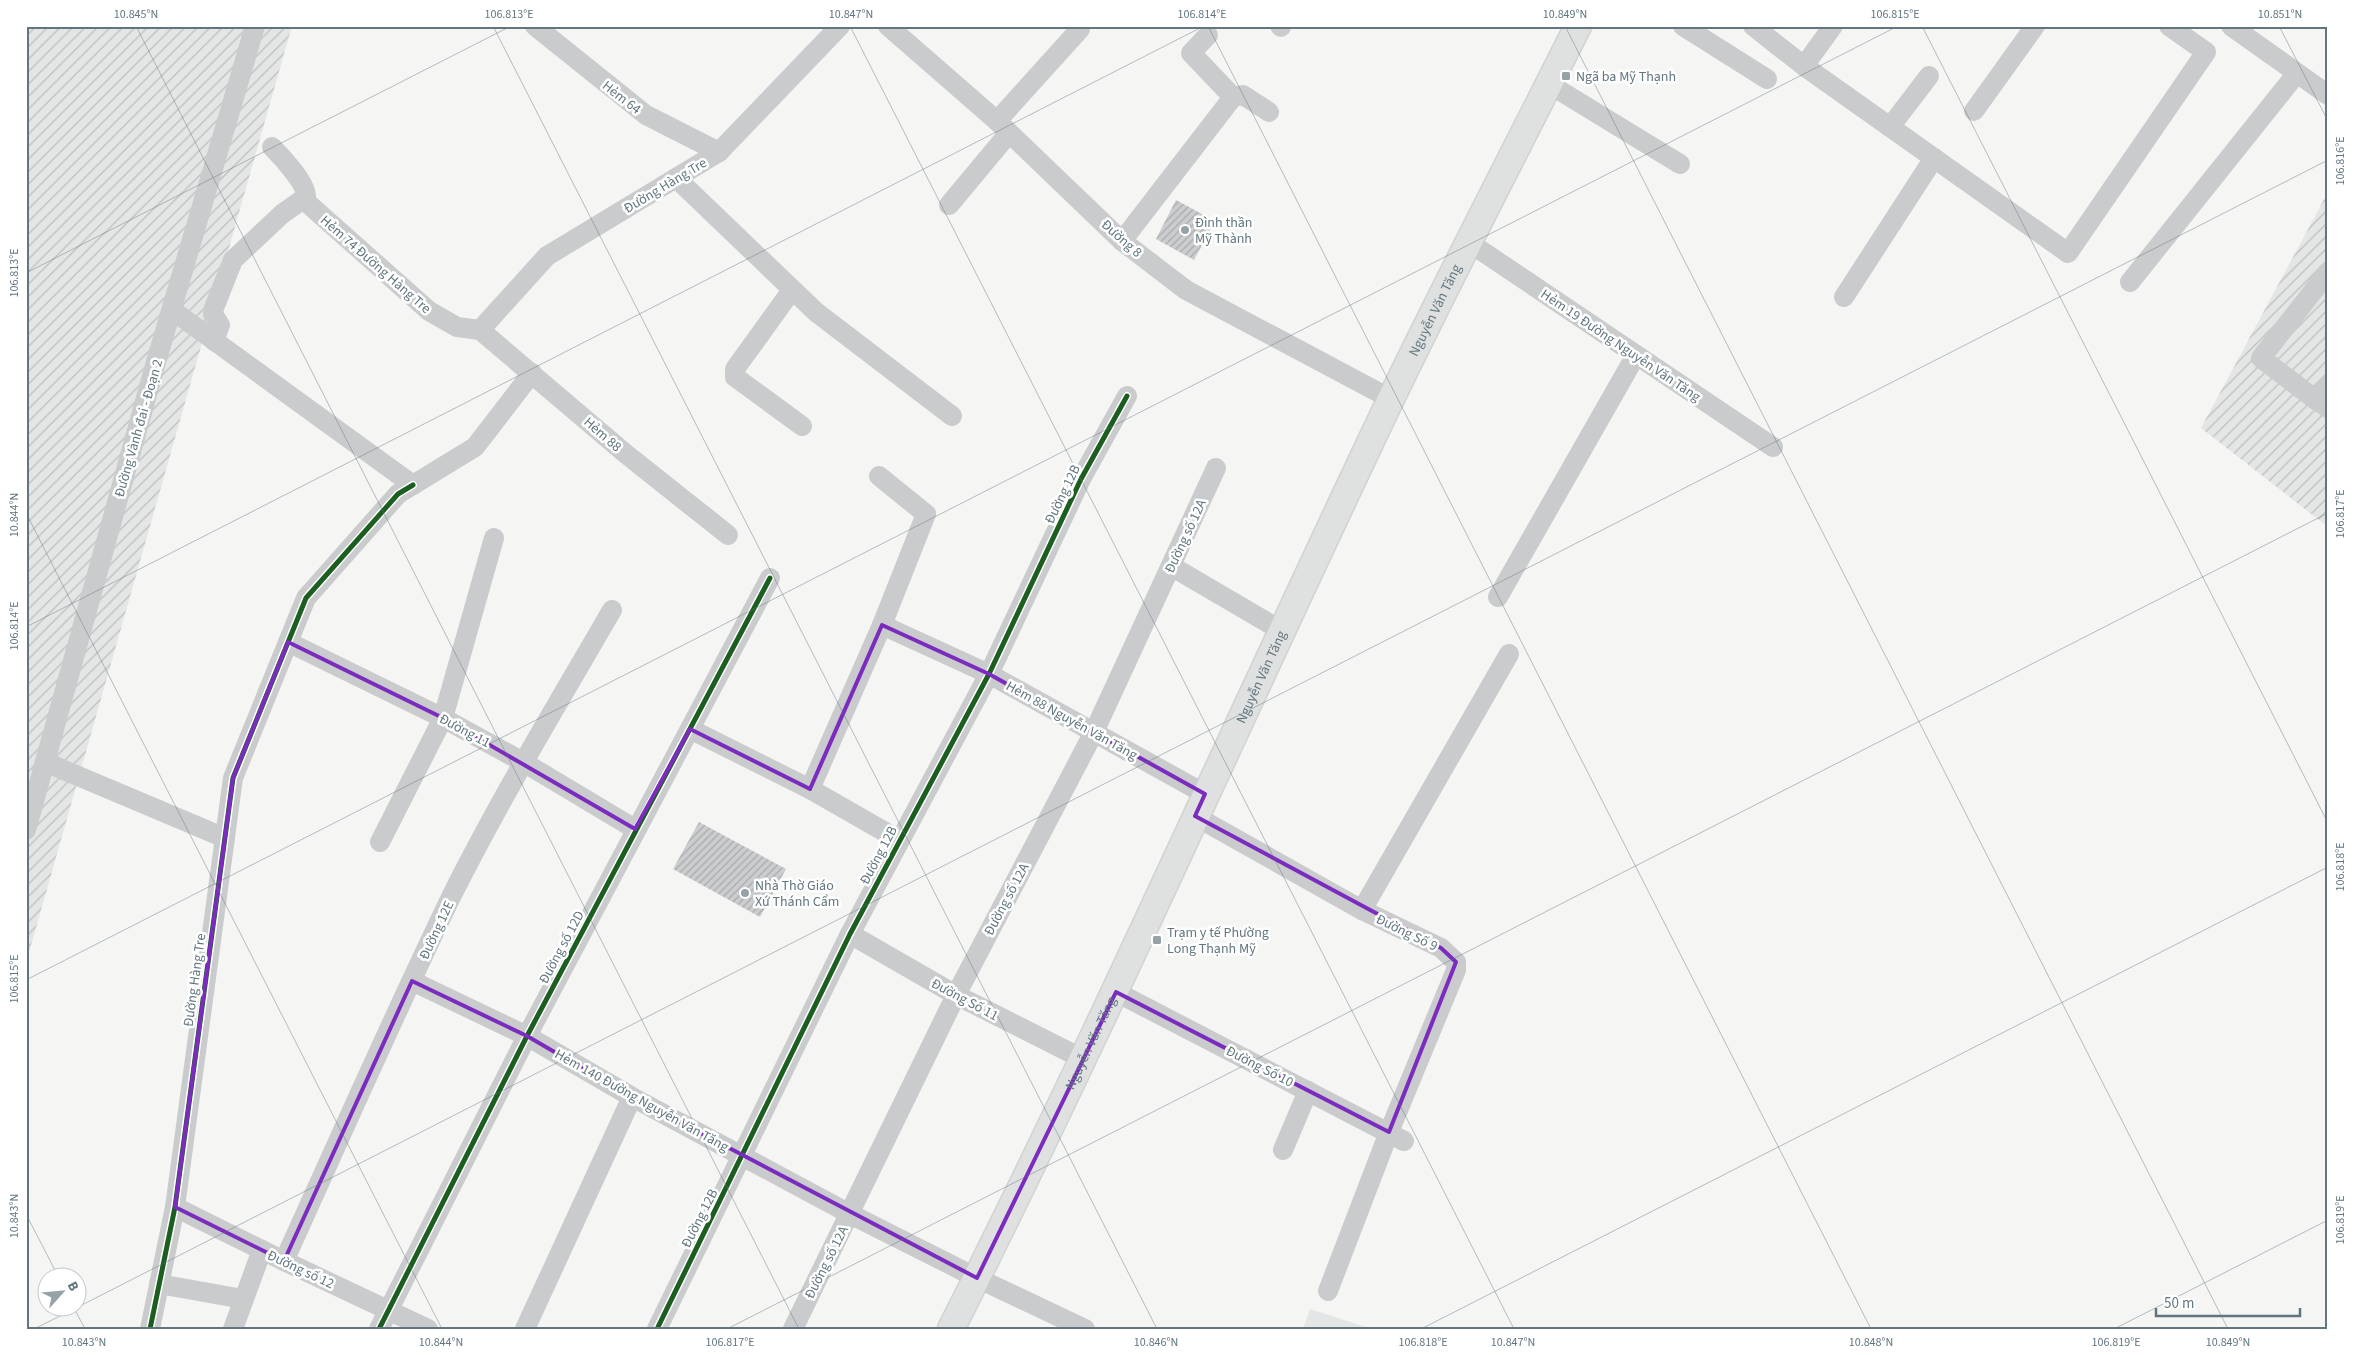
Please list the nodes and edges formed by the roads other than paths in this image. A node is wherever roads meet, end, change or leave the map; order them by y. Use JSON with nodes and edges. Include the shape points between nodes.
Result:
{"nodes":[{"id":1,"x":255,"y":26,"type":"edge"},
{"id":2,"x":535,"y":26,"type":"edge"},
{"id":3,"x":840,"y":26,"type":"edge"},
{"id":4,"x":888,"y":26,"type":"edge"},
{"id":5,"x":1578,"y":26,"type":"edge"},
{"id":6,"x":1683,"y":26,"type":"edge"},
{"id":7,"x":1753,"y":26,"type":"edge"},
{"id":8,"x":1832,"y":26,"type":"edge"},
{"id":9,"x":2034,"y":26,"type":"edge"},
{"id":10,"x":2169,"y":26,"type":"edge"},
{"id":11,"x":2231,"y":26,"type":"edge"},
{"id":12,"x":1080,"y":29,"type":"dead end"},
{"id":13,"x":1208,"y":35,"type":"dead end"},
{"id":14,"x":1804,"y":66,"type":"junction"},
{"id":15,"x":2297,"y":73,"type":"junction"},
{"id":16,"x":1929,"y":76,"type":"dead end"},
{"id":17,"x":1767,"y":79,"type":"dead end"},
{"id":18,"x":1549,"y":84,"type":"junction"},
{"id":19,"x":2328,"y":95,"type":"edge"},
{"id":20,"x":1233,"y":97,"type":"junction"},
{"id":21,"x":1974,"y":111,"type":"dead end"},
{"id":22,"x":1269,"y":112,"type":"dead end"},
{"id":23,"x":1003,"y":127,"type":"junction"},
{"id":24,"x":1890,"y":127,"type":"junction"},
{"id":25,"x":272,"y":147,"type":"dead end"},
{"id":26,"x":719,"y":152,"type":"junction"},
{"id":27,"x":1934,"y":158,"type":"junction"},
{"id":28,"x":1680,"y":164,"type":"dead end"},
{"id":29,"x":676,"y":178,"type":"junction"},
{"id":30,"x":304,"y":200,"type":"junction"},
{"id":31,"x":949,"y":205,"type":"dead end"},
{"id":32,"x":1122,"y":241,"type":"junction"},
{"id":33,"x":1470,"y":243,"type":"junction"},
{"id":34,"x":2328,"y":272,"type":"edge"},
{"id":35,"x":2130,"y":282,"type":"dead end"},
{"id":36,"x":792,"y":290,"type":"junction"},
{"id":37,"x":1844,"y":297,"type":"dead end"},
{"id":38,"x":172,"y":310,"type":"junction"},
{"id":39,"x":480,"y":330,"type":"junction"},
{"id":40,"x":214,"y":341,"type":"junction"},
{"id":41,"x":1636,"y":355,"type":"junction"},
{"id":42,"x":532,"y":373,"type":"junction"},
{"id":43,"x":1127,"y":396,"type":"dead end"},
{"id":44,"x":2324,"y":398,"type":"edge"},
{"id":45,"x":1391,"y":399,"type":"junction"},
{"id":46,"x":952,"y":416,"type":"dead end"},
{"id":47,"x":802,"y":426,"type":"dead end"},
{"id":48,"x":1773,"y":446,"type":"dead end"},
{"id":49,"x":1216,"y":468,"type":"dead end"},
{"id":50,"x":879,"y":476,"type":"dead end"},
{"id":51,"x":413,"y":485,"type":"junction"},
{"id":52,"x":728,"y":535,"type":"dead end"},
{"id":53,"x":494,"y":538,"type":"dead end"},
{"id":54,"x":1171,"y":566,"type":"junction"},
{"id":55,"x":770,"y":578,"type":"dead end"},
{"id":56,"x":1498,"y":597,"type":"dead end"},
{"id":57,"x":612,"y":610,"type":"dead end"},
{"id":58,"x":882,"y":625,"type":"junction"},
{"id":59,"x":1282,"y":632,"type":"junction"},
{"id":60,"x":288,"y":642,"type":"junction"},
{"id":61,"x":1509,"y":654,"type":"dead end"},
{"id":62,"x":990,"y":674,"type":"junction"},
{"id":63,"x":443,"y":718,"type":"junction"},
{"id":64,"x":690,"y":729,"type":"junction"},
{"id":65,"x":1094,"y":732,"type":"junction"},
{"id":66,"x":45,"y":762,"type":"junction"},
{"id":67,"x":523,"y":762,"type":"junction"},
{"id":68,"x":810,"y":789,"type":"junction"},
{"id":69,"x":1200,"y":805,"type":"junction"},
{"id":70,"x":636,"y":829,"type":"junction"},
{"id":71,"x":26,"y":830,"type":"edge"},
{"id":72,"x":225,"y":838,"type":"junction"},
{"id":73,"x":898,"y":840,"type":"junction"},
{"id":74,"x":380,"y":842,"type":"dead end"},
{"id":75,"x":1362,"y":910,"type":"junction"},
{"id":76,"x":850,"y":934,"type":"junction"},
{"id":77,"x":412,"y":981,"type":"junction"},
{"id":78,"x":1116,"y":992,"type":"junction"},
{"id":79,"x":956,"y":995,"type":"junction"},
{"id":80,"x":527,"y":1036,"type":"junction"},
{"id":81,"x":1083,"y":1059,"type":"junction"},
{"id":82,"x":1308,"y":1091,"type":"junction"},
{"id":83,"x":632,"y":1097,"type":"junction"},
{"id":84,"x":1397,"y":1136,"type":"junction"},
{"id":85,"x":1283,"y":1150,"type":"dead end"},
{"id":86,"x":743,"y":1156,"type":"junction"},
{"id":87,"x":175,"y":1207,"type":"junction"},
{"id":88,"x":850,"y":1214,"type":"junction"},
{"id":89,"x":262,"y":1250,"type":"junction"},
{"id":90,"x":284,"y":1262,"type":"junction"},
{"id":91,"x":976,"y":1278,"type":"junction"},
{"id":92,"x":160,"y":1284,"type":"junction"},
{"id":93,"x":1328,"y":1291,"type":"dead end"},
{"id":94,"x":243,"y":1299,"type":"junction"},
{"id":95,"x":389,"y":1310,"type":"junction"},
{"id":96,"x":957,"y":1327,"type":"edge"},
{"id":97,"x":150,"y":1329,"type":"edge"},
{"id":98,"x":234,"y":1329,"type":"edge"},
{"id":99,"x":379,"y":1329,"type":"edge"},
{"id":100,"x":428,"y":1329,"type":"edge"},
{"id":101,"x":525,"y":1329,"type":"edge"},
{"id":102,"x":657,"y":1329,"type":"edge"},
{"id":103,"x":793,"y":1329,"type":"edge"},
{"id":104,"x":1085,"y":1329,"type":"edge"}],
"edges":[{"from":1,"to":38,"type":"street","name":"Đường Vành đai - Đoạn 2"},
{"from":2,"to":26,"type":"street","name":"Hẻm 64","via":[[646,115]]},
{"from":3,"to":26,"type":"street","name":"Đường Hàng Tre"},
{"from":4,"to":23,"type":"street","name":"Đường 8"},
{"from":5,"to":18,"type":"main road","name":"Nguyễn Văn Tăng"},
{"from":6,"to":17,"type":"street"},
{"from":7,"to":14,"type":"street"},
{"from":8,"to":14,"type":"street"},
{"from":9,"to":21,"type":"street"},
{"from":10,"to":27,"type":"street","via":[[2206,52],[2068,253]]},
{"from":11,"to":15,"type":"street"},
{"from":12,"to":23,"type":"street"},
{"from":13,"to":20,"type":"street","via":[[1192,53]]},
{"from":14,"to":24,"type":"street"},
{"from":15,"to":19,"type":"street"},
{"from":15,"to":35,"type":"street"},
{"from":16,"to":24,"type":"street"},
{"from":18,"to":28,"type":"street"},
{"from":18,"to":33,"type":"main road","name":"Nguyễn Văn Tăng"},
{"from":20,"to":22,"type":"street","via":[[1243,95]]},
{"from":20,"to":32,"type":"street"},
{"from":23,"to":31,"type":"street"},
{"from":23,"to":32,"type":"street","name":"Đường 8"},
{"from":24,"to":27,"type":"street"},
{"from":25,"to":30,"type":"street","via":[[303,186]]},
{"from":26,"to":29,"type":"street","name":"Đường Hàng Tre"},
{"from":27,"to":37,"type":"street"},
{"from":29,"to":36,"type":"street"},
{"from":29,"to":39,"type":"street","name":"Đường Hàng Tre","via":[[547,256]]},
{"from":30,"to":39,"type":"street","name":"Hẻm 74 Đường Hàng Tre","via":[[429,311],[457,327]]},
{"from":30,"to":40,"type":"street","via":[[282,214],[232,260],[214,308],[213,314],[220,324]]},
{"from":32,"to":45,"type":"street","name":"Đường 8","via":[[1186,290]]},
{"from":33,"to":41,"type":"street","name":"Hẻm 19 Đường Nguyễn Văn Tăng"},
{"from":33,"to":45,"type":"main road","name":"Nguyễn Văn Tăng"},
{"from":34,"to":44,"type":"street","via":[[2261,358]]},
{"from":36,"to":46,"type":"street"},
{"from":36,"to":47,"type":"street","via":[[735,369],[735,377]]},
{"from":38,"to":40,"type":"street"},
{"from":38,"to":66,"type":"street","name":"Đường Vành đai - Đoạn 2"},
{"from":39,"to":42,"type":"street","name":"Hẻm 88"},
{"from":40,"to":51,"type":"street"},
{"from":41,"to":48,"type":"street","name":"Hẻm 19 Đường Nguyễn Văn Tăng"},
{"from":41,"to":56,"type":"street"},
{"from":42,"to":51,"type":"street","name":"Đường Hàng Tre","via":[[475,447]]},
{"from":42,"to":52,"type":"street","name":"Hẻm 88","via":[[626,454]]},
{"from":43,"to":62,"type":"street","name":"Đường 12B","via":[[1081,479]]},
{"from":45,"to":59,"type":"main road","name":"Nguyễn Văn Tăng"},
{"from":49,"to":54,"type":"street","name":"Đường số 12A"},
{"from":50,"to":58,"type":"street","via":[[926,514]]},
{"from":51,"to":60,"type":"street","name":"Đường Hàng Tre","via":[[398,494],[306,598]]},
{"from":53,"to":63,"type":"street"},
{"from":54,"to":59,"type":"street"},
{"from":54,"to":65,"type":"street","name":"Đường số 12A"},
{"from":55,"to":64,"type":"street","name":"Đường số 12D"},
{"from":57,"to":67,"type":"street","name":"Đường 12E"},
{"from":58,"to":62,"type":"street","name":"Hẻm 88 Nguyễn Văn Tăng"},
{"from":58,"to":68,"type":"street"},
{"from":59,"to":69,"type":"main road","name":"Nguyễn Văn Tăng"},
{"from":60,"to":63,"type":"street","name":"Đường 11"},
{"from":60,"to":72,"type":"street","name":"Đường Hàng Tre","via":[[233,778]]},
{"from":61,"to":75,"type":"street"},
{"from":62,"to":65,"type":"street","name":"Hẻm 88 Nguyễn Văn Tăng"},
{"from":62,"to":73,"type":"street","name":"Đường 12B"},
{"from":63,"to":67,"type":"street","name":"Đường 11"},
{"from":63,"to":74,"type":"street"},
{"from":64,"to":68,"type":"street"},
{"from":64,"to":70,"type":"street","name":"Đường số 12D"},
{"from":65,"to":69,"type":"street","name":"Hẻm 88 Nguyễn Văn Tăng"},
{"from":65,"to":79,"type":"street","name":"Đường số 12A"},
{"from":66,"to":71,"type":"street","name":"Đường Vành đai - Đoạn 2"},
{"from":66,"to":72,"type":"street"},
{"from":67,"to":70,"type":"street","name":"Đường 11"},
{"from":67,"to":77,"type":"street","name":"Đường 12E","via":[[452,896]]},
{"from":68,"to":73,"type":"street"},
{"from":69,"to":75,"type":"street","name":"Đường Số 9"},
{"from":69,"to":78,"type":"main road","name":"Nguyễn Văn Tăng"},
{"from":70,"to":80,"type":"street","name":"Đường số 12D"},
{"from":72,"to":87,"type":"street","name":"Đường Hàng Tre"},
{"from":73,"to":76,"type":"street","name":"Đường 12B"},
{"from":75,"to":84,"type":"street","name":"Đường Số 9","via":[[1441,948],[1456,962],[1456,970]]},
{"from":76,"to":79,"type":"street","name":"Đường Số 11"},
{"from":76,"to":86,"type":"street","name":"Đường 12B"},
{"from":77,"to":80,"type":"street","name":"Hẻm 140 Đường Nguyễn Văn Tăng"},
{"from":77,"to":90,"type":"street","name":"Đường 12E"},
{"from":78,"to":81,"type":"main road","name":"Nguyễn Văn Tăng"},
{"from":78,"to":82,"type":"street","name":"Đường Số 10"},
{"from":79,"to":81,"type":"street","name":"Đường Số 11"},
{"from":79,"to":88,"type":"street","name":"Đường số 12A"},
{"from":80,"to":83,"type":"street","name":"Hẻm 140 Đường Nguyễn Văn Tăng"},
{"from":80,"to":95,"type":"street","name":"Đường số 12D"},
{"from":81,"to":91,"type":"main road","name":"Nguyễn Văn Tăng"},
{"from":82,"to":84,"type":"street","name":"Đường Số 10"},
{"from":82,"to":85,"type":"street"},
{"from":83,"to":86,"type":"street","name":"Hẻm 140 Đường Nguyễn Văn Tăng"},
{"from":83,"to":101,"type":"street"},
{"from":84,"to":93,"type":"street"},
{"from":86,"to":88,"type":"street","name":"Hẻm 140 Đường Nguyễn Văn Tăng"},
{"from":86,"to":102,"type":"street","name":"Đường 12B"},
{"from":87,"to":89,"type":"street","name":"Đường số 12"},
{"from":87,"to":92,"type":"street","name":"Đường Hàng Tre"},
{"from":88,"to":91,"type":"street","name":"Hẻm 140 Đường Nguyễn Văn Tăng"},
{"from":88,"to":103,"type":"street","name":"Đường số 12A"},
{"from":89,"to":90,"type":"street","name":"Đường số 12"},
{"from":89,"to":94,"type":"street"},
{"from":90,"to":95,"type":"street","name":"Đường số 12"},
{"from":91,"to":96,"type":"main road","name":"Nguyễn Văn Tăng"},
{"from":91,"to":104,"type":"street","name":"Hẻm 140 Đường Nguyễn Văn Tăng"},
{"from":92,"to":94,"type":"street"},
{"from":92,"to":97,"type":"street","name":"Đường Hàng Tre"},
{"from":94,"to":98,"type":"street"},
{"from":95,"to":99,"type":"street","name":"Đường số 12D"},
{"from":95,"to":100,"type":"street","name":"Đường số 12"}]}
